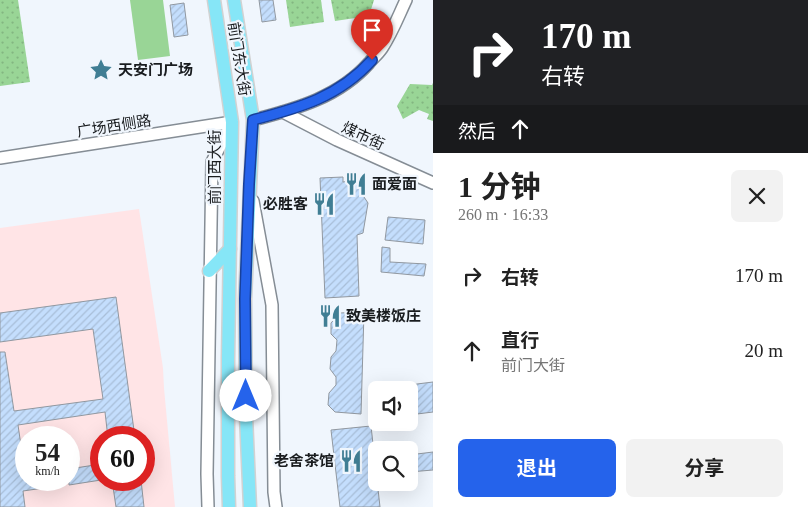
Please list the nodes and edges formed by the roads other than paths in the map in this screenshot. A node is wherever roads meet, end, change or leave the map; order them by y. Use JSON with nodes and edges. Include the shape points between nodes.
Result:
{"nodes":[{"id":1,"x":214,"y":0,"type":"edge"},
{"id":2,"x":234,"y":0,"type":"edge"},
{"id":3,"x":406,"y":0,"type":"edge"},
{"id":4,"x":283,"y":112,"type":"junction"},
{"id":5,"x":253,"y":120,"type":"junction"},
{"id":6,"x":232,"y":122,"type":"junction"},
{"id":7,"x":0,"y":158,"type":"edge"},
{"id":8,"x":433,"y":183,"type":"edge"},
{"id":9,"x":249,"y":184,"type":"junction"},
{"id":10,"x":230,"y":249,"type":"junction"},
{"id":11,"x":209,"y":271,"type":"junction"},
{"id":12,"x":208,"y":507,"type":"edge"},
{"id":13,"x":229,"y":507,"type":"edge"},
{"id":14,"x":250,"y":507,"type":"edge"},
{"id":15,"x":276,"y":507,"type":"edge"}],
"edges":[{"from":1,"to":6,"type":"main road","name":"前门东大街"},
{"from":2,"to":5,"type":"main road","name":"前门东大街"},
{"from":3,"to":4,"type":"street","via":[[381,50],[363,71],[334,92]]},
{"from":4,"to":5,"type":"street"},
{"from":4,"to":8,"type":"street","name":"煤市街"},
{"from":5,"to":6,"type":"main road"},
{"from":5,"to":9,"type":"main road"},
{"from":6,"to":7,"type":"street","name":"广场西侧路"},
{"from":6,"to":10,"type":"main road","name":"前门西大街"},
{"from":6,"to":11,"type":"street","name":"前门西大街","via":[[212,162]]},
{"from":9,"to":14,"type":"main road","via":[[245,299]]},
{"from":9,"to":15,"type":"street","via":[[272,305]]},
{"from":10,"to":11,"type":"main road"},
{"from":10,"to":13,"type":"main road","name":"前门西大街"},
{"from":11,"to":12,"type":"street","name":"前门西大街"}]}
